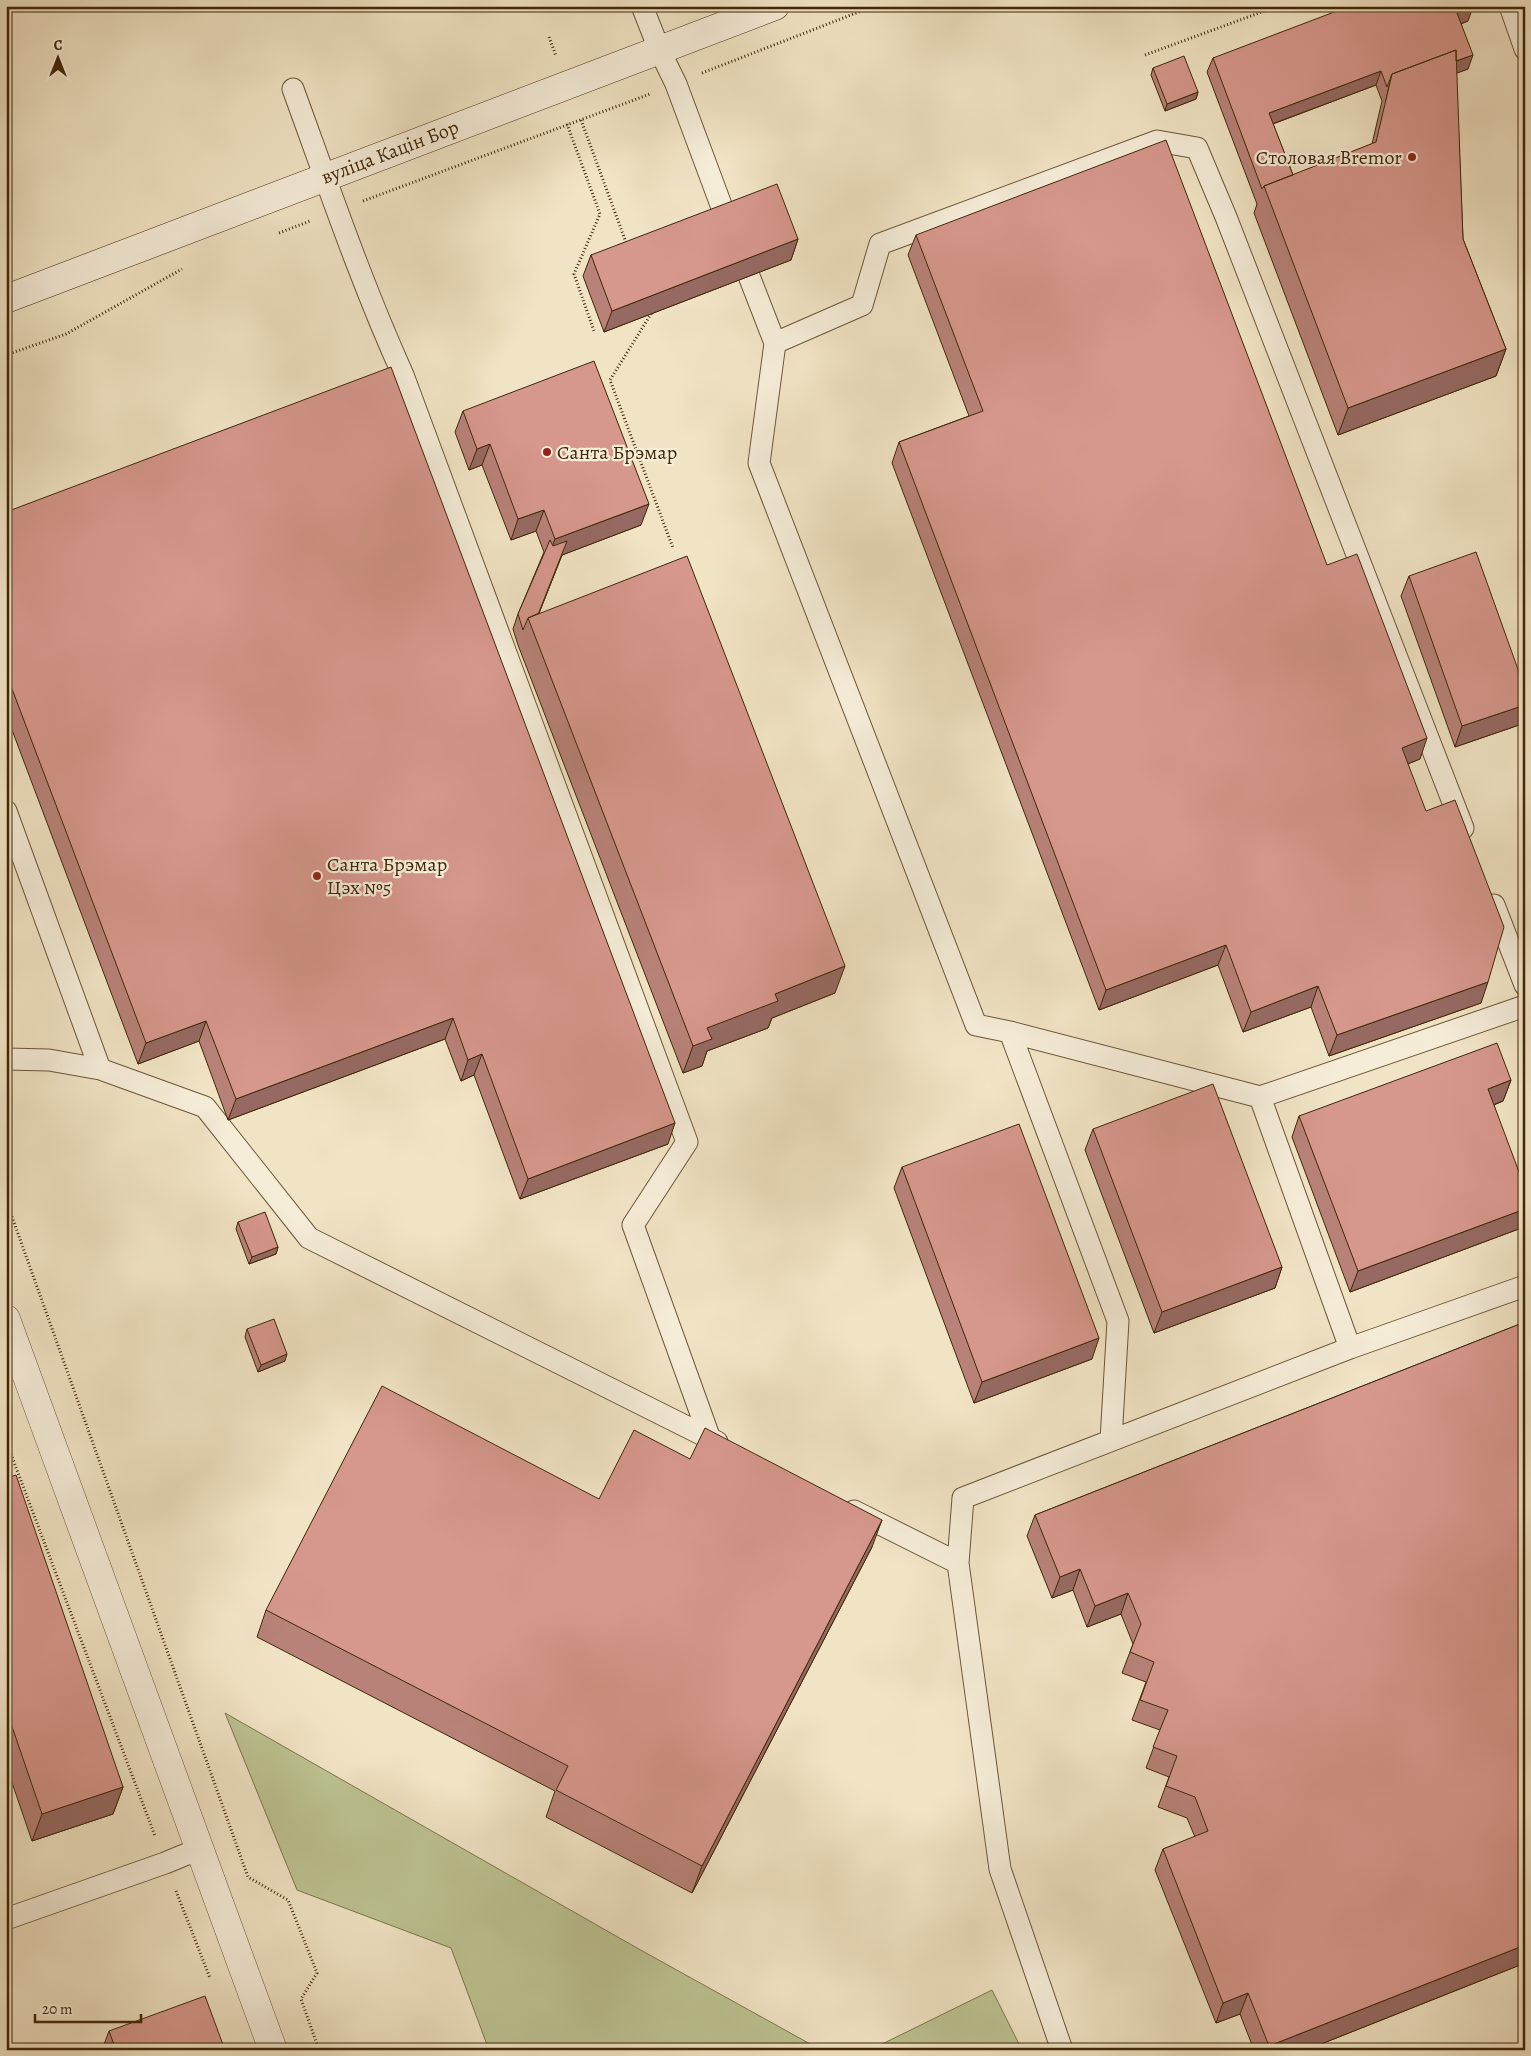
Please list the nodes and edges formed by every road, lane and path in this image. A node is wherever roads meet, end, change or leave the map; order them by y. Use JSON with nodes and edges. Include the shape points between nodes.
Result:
{"nodes":[{"id":1,"x":642,"y":6,"type":"edge"},
{"id":2,"x":775,"y":6,"type":"edge"},
{"id":3,"x":874,"y":6,"type":"edge"},
{"id":4,"x":1278,"y":6,"type":"edge"},
{"id":5,"x":1510,"y":6,"type":"edge"},
{"id":6,"x":549,"y":38,"type":"dead end"},
{"id":7,"x":658,"y":49,"type":"junction"},
{"id":8,"x":1525,"y":49,"type":"edge"},
{"id":9,"x":1145,"y":55,"type":"dead end"},
{"id":10,"x":676,"y":84,"type":"junction"},
{"id":11,"x":561,"y":87,"type":"junction"},
{"id":12,"x":293,"y":88,"type":"dead end"},
{"id":13,"x":581,"y":120,"type":"junction"},
{"id":14,"x":567,"y":125,"type":"junction"},
{"id":15,"x":325,"y":176,"type":"junction"},
{"id":16,"x":337,"y":211,"type":"junction"},
{"id":17,"x":727,"y":221,"type":"edge"},
{"id":18,"x":273,"y":235,"type":"dead end"},
{"id":19,"x":628,"y":248,"type":"edge"},
{"id":20,"x":191,"y":266,"type":"dead end"},
{"id":21,"x":749,"y":276,"type":"edge"},
{"id":22,"x":6,"y":299,"type":"edge"},
{"id":23,"x":648,"y":304,"type":"edge"},
{"id":24,"x":594,"y":331,"type":"dead end"},
{"id":25,"x":775,"y":343,"type":"junction"},
{"id":26,"x":6,"y":355,"type":"edge"},
{"id":27,"x":638,"y":456,"type":"junction"},
{"id":28,"x":624,"y":460,"type":"edge"},
{"id":29,"x":673,"y":548,"type":"dead end"},
{"id":30,"x":6,"y":811,"type":"edge"},
{"id":31,"x":1471,"y":846,"type":"edge"},
{"id":32,"x":1485,"y":884,"type":"edge"},
{"id":33,"x":1525,"y":985,"type":"edge"},
{"id":34,"x":1525,"y":1006,"type":"edge"},
{"id":35,"x":1010,"y":1032,"type":"junction"},
{"id":36,"x":6,"y":1059,"type":"edge"},
{"id":37,"x":100,"y":1069,"type":"junction"},
{"id":38,"x":1260,"y":1097,"type":"junction"},
{"id":39,"x":6,"y":1200,"type":"edge"},
{"id":40,"x":1525,"y":1286,"type":"edge"},
{"id":41,"x":6,"y":1319,"type":"edge"},
{"id":42,"x":1350,"y":1348,"type":"junction"},
{"id":43,"x":710,"y":1439,"type":"junction"},
{"id":44,"x":1111,"y":1440,"type":"junction"},
{"id":45,"x":6,"y":1441,"type":"edge"},
{"id":46,"x":737,"y":1452,"type":"edge"},
{"id":47,"x":834,"y":1501,"type":"edge"},
{"id":48,"x":958,"y":1563,"type":"junction"},
{"id":49,"x":200,"y":1849,"type":"junction"},
{"id":50,"x":165,"y":1863,"type":"junction"},
{"id":51,"x":6,"y":1919,"type":"edge"},
{"id":52,"x":210,"y":1979,"type":"dead end"},
{"id":53,"x":273,"y":2050,"type":"edge"},
{"id":54,"x":319,"y":2050,"type":"edge"},
{"id":55,"x":1062,"y":2050,"type":"edge"}],
"edges":[{"from":1,"to":7,"type":"lane"},
{"from":2,"to":7,"type":"main road","name":"вуліца Кацін Бор"},
{"from":3,"to":10,"type":"path"},
{"from":4,"to":9,"type":"path"},
{"from":5,"to":8,"type":"lane"},
{"from":6,"to":11,"type":"path"},
{"from":7,"to":10,"type":"lane"},
{"from":7,"to":11,"type":"main road","name":"вуліца Кацін Бор"},
{"from":10,"to":13,"type":"path"},
{"from":10,"to":17,"type":"lane"},
{"from":11,"to":13,"type":"path"},
{"from":11,"to":14,"type":"path"},
{"from":11,"to":15,"type":"main road","name":"вуліца Кацін Бор"},
{"from":12,"to":15,"type":"lane"},
{"from":13,"to":14,"type":"path"},
{"from":13,"to":19,"type":"path"},
{"from":14,"to":16,"type":"path"},
{"from":14,"to":24,"type":"path","via":[[600,214],[574,274]]},
{"from":15,"to":16,"type":"lane"},
{"from":15,"to":22,"type":"main road","name":"вуліца Кацін Бор"},
{"from":16,"to":18,"type":"path"},
{"from":16,"to":43,"type":"lane","via":[[403,375],[687,1142],[633,1225]]},
{"from":20,"to":26,"type":"path","via":[[66,334]]},
{"from":21,"to":25,"type":"lane"},
{"from":23,"to":27,"type":"path","via":[[651,314],[610,380]]},
{"from":25,"to":31,"type":"lane","via":[[862,305],[880,244],[1157,141],[1197,148]]},
{"from":25,"to":35,"type":"lane","via":[[759,463],[976,1025]]},
{"from":27,"to":28,"type":"path"},
{"from":27,"to":29,"type":"path"},
{"from":30,"to":37,"type":"lane"},
{"from":32,"to":33,"type":"lane"},
{"from":34,"to":38,"type":"lane"},
{"from":35,"to":38,"type":"lane"},
{"from":35,"to":44,"type":"lane","via":[[1118,1321]]},
{"from":36,"to":37,"type":"lane","via":[[49,1060]]},
{"from":37,"to":43,"type":"lane","via":[[205,1107],[309,1238]]},
{"from":38,"to":42,"type":"lane"},
{"from":39,"to":54,"type":"path","via":[[248,1877],[288,1900],[317,1973],[301,1999]]},
{"from":40,"to":42,"type":"lane"},
{"from":41,"to":49,"type":"main road"},
{"from":42,"to":44,"type":"lane"},
{"from":43,"to":46,"type":"lane"},
{"from":44,"to":48,"type":"lane","via":[[963,1498]]},
{"from":45,"to":50,"type":"path"},
{"from":47,"to":48,"type":"lane"},
{"from":48,"to":55,"type":"lane","via":[[1000,1870]]},
{"from":49,"to":50,"type":"lane"},
{"from":49,"to":53,"type":"main road"},
{"from":50,"to":51,"type":"lane"},
{"from":50,"to":52,"type":"path"}]}
